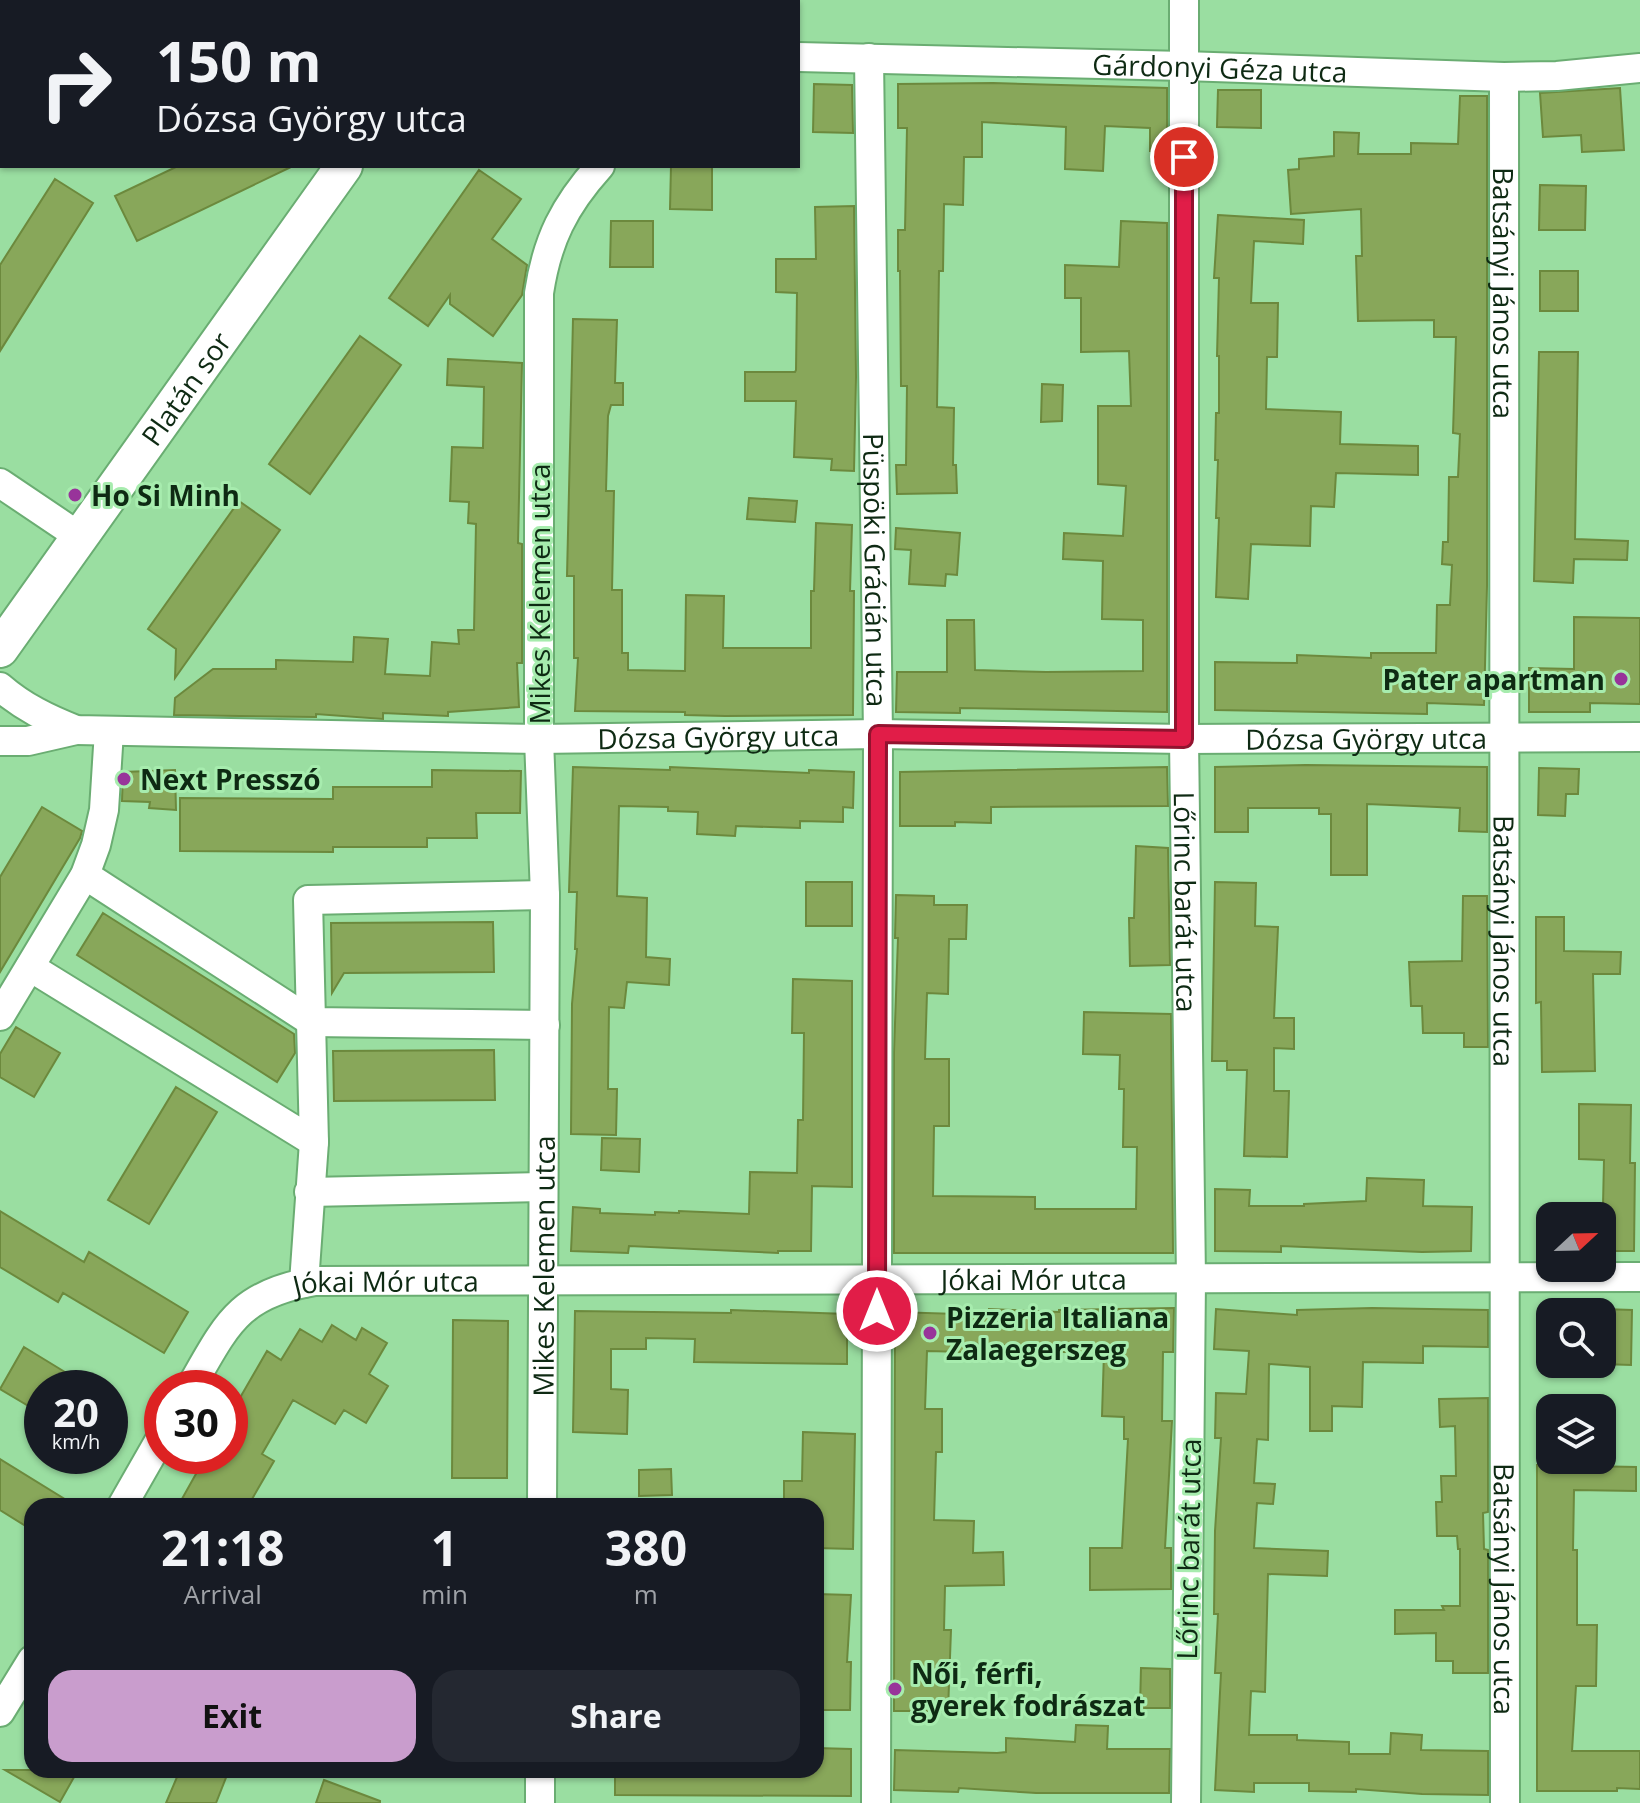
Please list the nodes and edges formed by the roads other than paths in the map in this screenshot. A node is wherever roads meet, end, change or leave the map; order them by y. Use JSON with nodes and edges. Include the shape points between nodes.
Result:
{"nodes":[{"id":1,"x":1184,"y":0,"type":"edge"},
{"id":2,"x":800,"y":57,"type":"edge"},
{"id":3,"x":869,"y":58,"type":"junction"},
{"id":4,"x":1184,"y":66,"type":"junction"},
{"id":5,"x":1640,"y":68,"type":"edge"},
{"id":6,"x":1504,"y":77,"type":"junction"},
{"id":7,"x":343,"y":168,"type":"edge"},
{"id":8,"x":598,"y":168,"type":"edge"},
{"id":9,"x":0,"y":483,"type":"edge"},
{"id":10,"x":80,"y":537,"type":"junction"},
{"id":11,"x":0,"y":649,"type":"edge"},
{"id":12,"x":0,"y":687,"type":"edge"},
{"id":13,"x":76,"y":730,"type":"junction"},
{"id":14,"x":109,"y":731,"type":"junction"},
{"id":15,"x":878,"y":734,"type":"junction"},
{"id":16,"x":1505,"y":736,"type":"junction"},
{"id":17,"x":1640,"y":737,"type":"edge"},
{"id":18,"x":539,"y":739,"type":"junction"},
{"id":19,"x":1184,"y":739,"type":"junction"},
{"id":20,"x":0,"y":741,"type":"edge"},
{"id":21,"x":85,"y":875,"type":"junction"},
{"id":22,"x":545,"y":895,"type":"junction"},
{"id":23,"x":30,"y":967,"type":"junction"},
{"id":24,"x":0,"y":1016,"type":"edge"},
{"id":25,"x":312,"y":1022,"type":"junction"},
{"id":26,"x":545,"y":1025,"type":"junction"},
{"id":27,"x":314,"y":1142,"type":"junction"},
{"id":28,"x":542,"y":1187,"type":"junction"},
{"id":29,"x":309,"y":1192,"type":"junction"},
{"id":30,"x":1507,"y":1277,"type":"junction"},
{"id":31,"x":1640,"y":1277,"type":"edge"},
{"id":32,"x":1191,"y":1279,"type":"junction"},
{"id":33,"x":877,"y":1280,"type":"junction"},
{"id":34,"x":543,"y":1281,"type":"junction"},
{"id":35,"x":304,"y":1283,"type":"junction"},
{"id":36,"x":201,"y":1370,"type":"edge"},
{"id":37,"x":144,"y":1468,"type":"edge"},
{"id":38,"x":127,"y":1498,"type":"edge"},
{"id":39,"x":542,"y":1498,"type":"edge"},
{"id":40,"x":24,"y":1673,"type":"edge"},
{"id":41,"x":0,"y":1712,"type":"edge"},
{"id":42,"x":540,"y":1778,"type":"edge"},
{"id":43,"x":540,"y":1803,"type":"edge"},
{"id":44,"x":876,"y":1803,"type":"edge"},
{"id":45,"x":1186,"y":1803,"type":"edge"},
{"id":46,"x":1505,"y":1803,"type":"edge"}],
"edges":[{"from":1,"to":4,"type":"street","name":"Lőrinc barát utca"},
{"from":2,"to":3,"type":"street","name":"Gárdonyi Géza utca"},
{"from":3,"to":4,"type":"street","name":"Gárdonyi Géza utca"},
{"from":3,"to":15,"type":"street","name":"Püspöki Grácián utca"},
{"from":4,"to":6,"type":"street","name":"Gárdonyi Géza utca"},
{"from":4,"to":19,"type":"street","name":"Lőrinc barát utca"},
{"from":5,"to":6,"type":"street","name":"Gárdonyi Géza utca"},
{"from":6,"to":16,"type":"street","name":"Batsányi János utca"},
{"from":7,"to":10,"type":"street","name":"Platán sor"},
{"from":8,"to":18,"type":"street","name":"Mikes Kelemen utca","via":[[554,231],[539,293]]},
{"from":9,"to":10,"type":"street"},
{"from":10,"to":11,"type":"street","name":"Platán sor"},
{"from":12,"to":13,"type":"street","name":"Dózsa György utca"},
{"from":13,"to":14,"type":"street","name":"Dózsa György utca"},
{"from":13,"to":20,"type":"street","via":[[28,741]]},
{"from":14,"to":18,"type":"street","name":"Dózsa György utca"},
{"from":14,"to":21,"type":"street","via":[[104,810]]},
{"from":15,"to":18,"type":"street","name":"Dózsa György utca"},
{"from":15,"to":19,"type":"street","name":"Dózsa György utca"},
{"from":15,"to":33,"type":"street","name":"Püspöki Grácián utca"},
{"from":16,"to":17,"type":"street","name":"Dózsa György utca"},
{"from":16,"to":19,"type":"street","name":"Dózsa György utca"},
{"from":16,"to":30,"type":"street","name":"Batsányi János utca"},
{"from":18,"to":22,"type":"street","name":"Mikes Kelemen utca"},
{"from":19,"to":32,"type":"street","name":"Lőrinc barát utca"},
{"from":21,"to":23,"type":"street"},
{"from":21,"to":25,"type":"street"},
{"from":22,"to":25,"type":"street","via":[[308,900]]},
{"from":22,"to":26,"type":"street","name":"Mikes Kelemen utca"},
{"from":23,"to":24,"type":"street"},
{"from":23,"to":27,"type":"street"},
{"from":25,"to":26,"type":"street"},
{"from":25,"to":27,"type":"street"},
{"from":26,"to":28,"type":"street","name":"Mikes Kelemen utca"},
{"from":27,"to":29,"type":"street"},
{"from":28,"to":29,"type":"street"},
{"from":28,"to":34,"type":"street","name":"Mikes Kelemen utca"},
{"from":29,"to":35,"type":"street"},
{"from":30,"to":31,"type":"street","name":"Jókai Mór utca"},
{"from":30,"to":32,"type":"street","name":"Jókai Mór utca"},
{"from":30,"to":46,"type":"street","name":"Batsányi János utca"},
{"from":32,"to":33,"type":"street","name":"Jókai Mór utca"},
{"from":32,"to":45,"type":"street","name":"Lőrinc barát utca"},
{"from":33,"to":34,"type":"street","name":"Jókai Mór utca"},
{"from":33,"to":44,"type":"street","name":"Püspöki Grácián utca"},
{"from":34,"to":35,"type":"street","name":"Jókai Mór utca"},
{"from":34,"to":39,"type":"street","name":"Mikes Kelemen utca"},
{"from":35,"to":36,"type":"street","name":"Jókai Mór utca","via":[[243,1308]]},
{"from":37,"to":38,"type":"street"},
{"from":40,"to":41,"type":"street"},
{"from":42,"to":43,"type":"street"}]}
